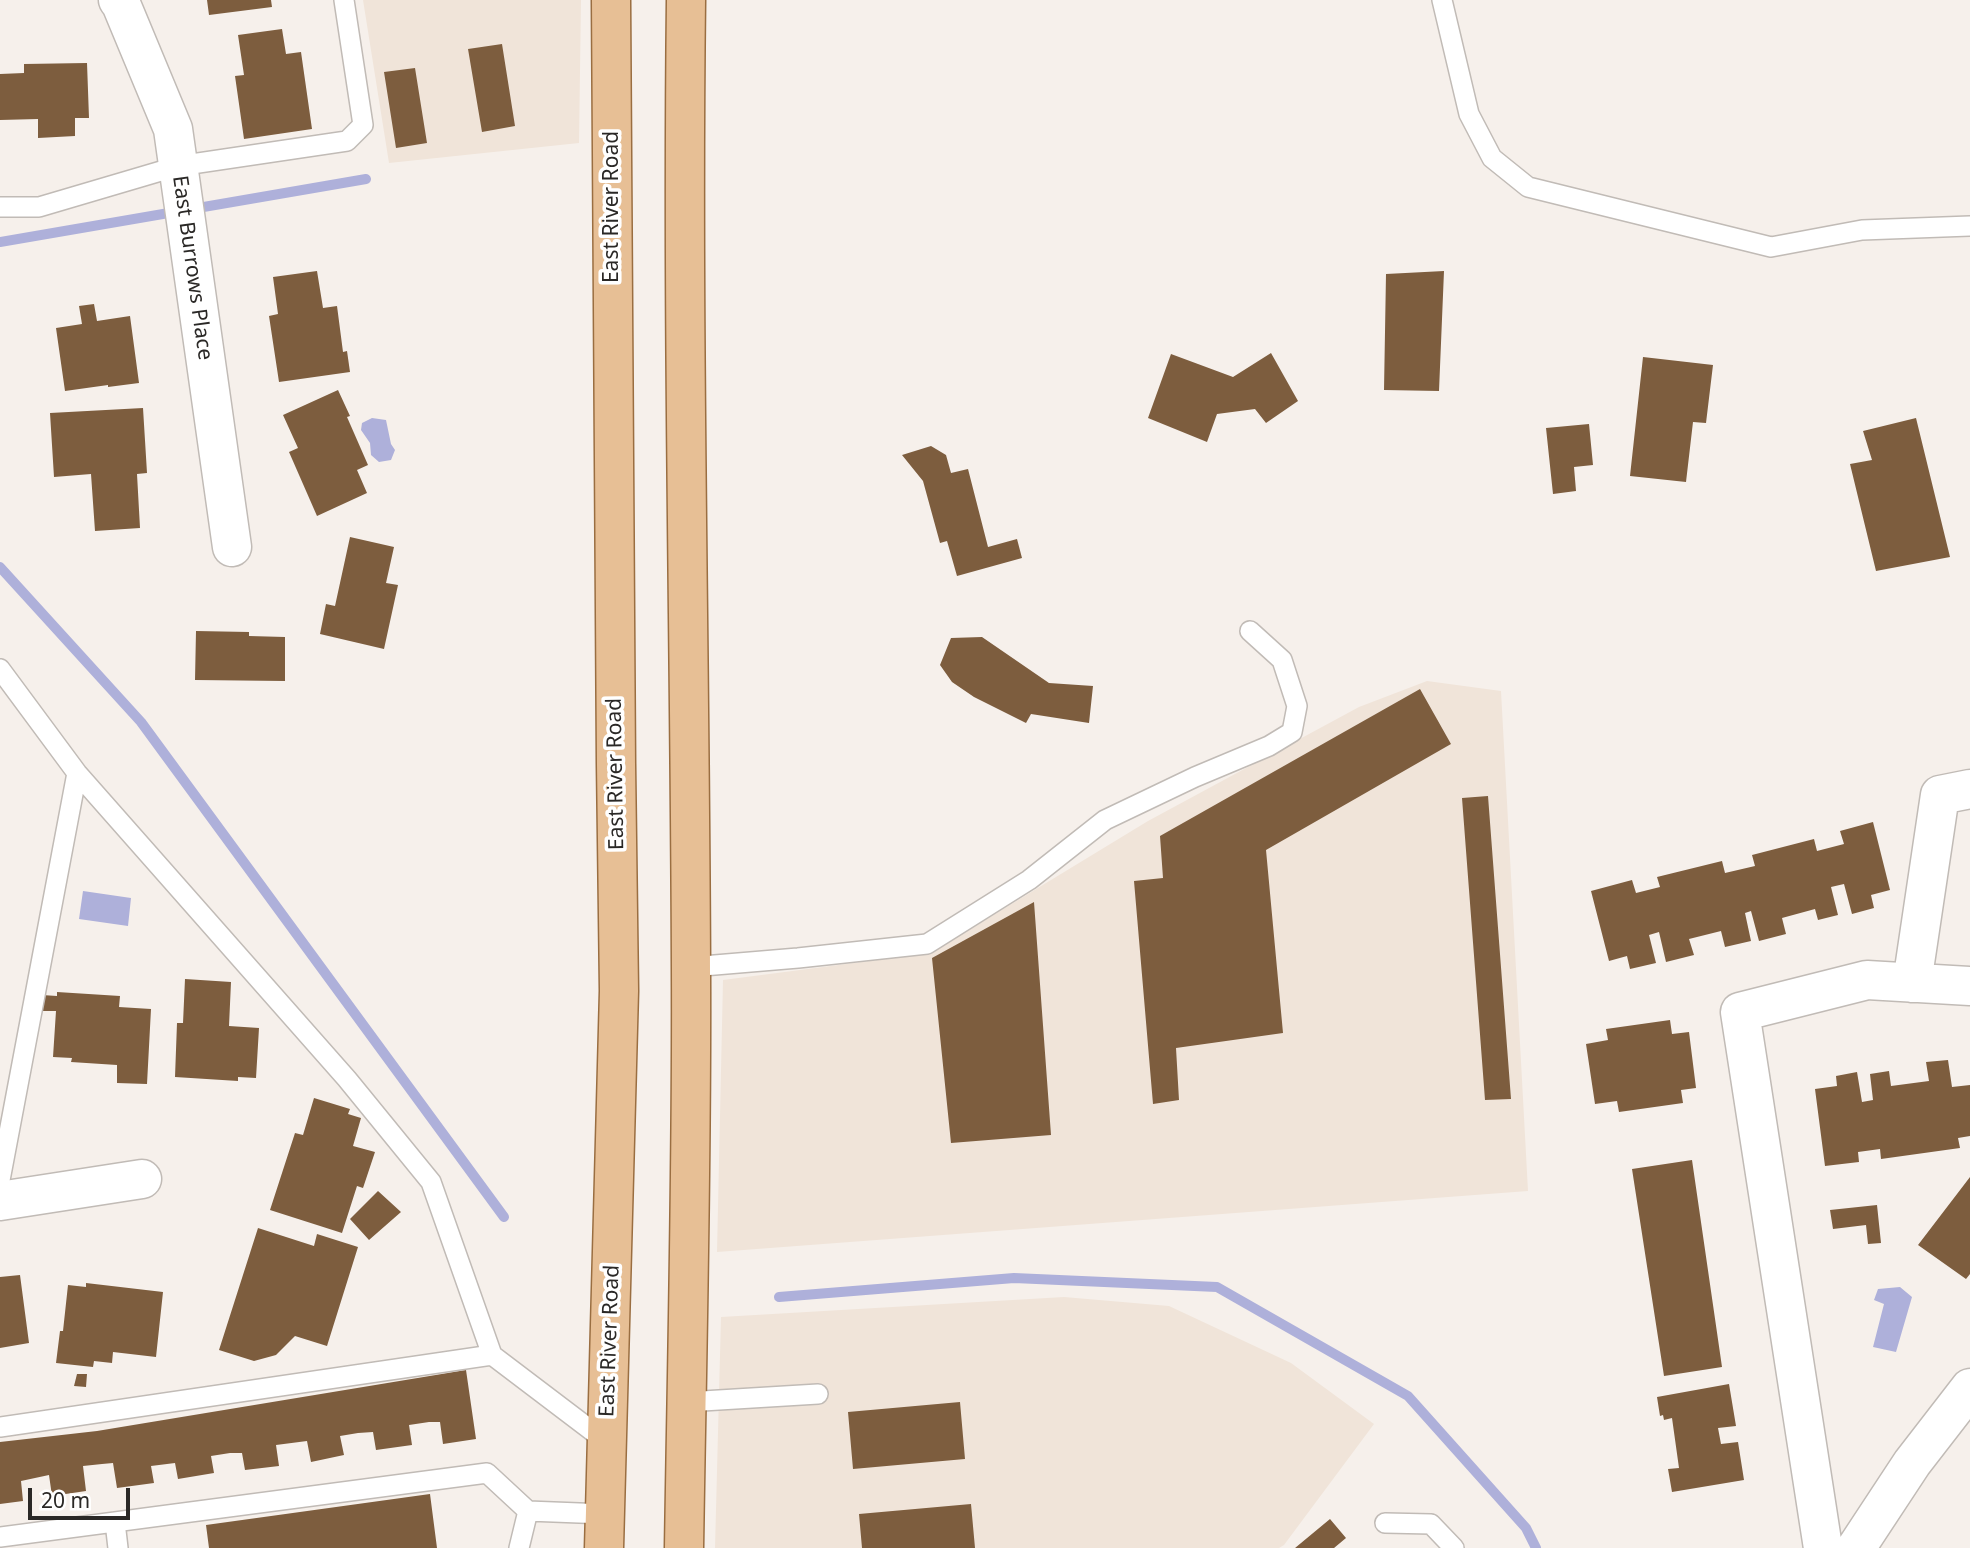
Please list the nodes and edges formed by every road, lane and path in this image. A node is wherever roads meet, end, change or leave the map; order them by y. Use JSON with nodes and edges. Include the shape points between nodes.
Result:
{"nodes":[{"id":1,"x":118,"y":0,"type":"edge"},
{"id":2,"x":344,"y":0,"type":"edge"},
{"id":3,"x":611,"y":0,"type":"edge"},
{"id":4,"x":686,"y":0,"type":"edge"},
{"id":5,"x":1442,"y":0,"type":"edge"},
{"id":6,"x":178,"y":166,"type":"junction"},
{"id":7,"x":0,"y":207,"type":"edge"},
{"id":8,"x":1970,"y":226,"type":"edge"},
{"id":9,"x":232,"y":547,"type":"dead end"},
{"id":10,"x":1250,"y":631,"type":"dead end"},
{"id":11,"x":0,"y":669,"type":"edge"},
{"id":12,"x":77,"y":773,"type":"junction"},
{"id":13,"x":1970,"y":789,"type":"edge"},
{"id":14,"x":691,"y":967,"type":"junction"},
{"id":15,"x":1912,"y":983,"type":"junction"},
{"id":16,"x":1970,"y":986,"type":"edge"},
{"id":17,"x":142,"y":1179,"type":"dead end"},
{"id":18,"x":0,"y":1180,"type":"edge"},
{"id":19,"x":0,"y":1201,"type":"edge"},
{"id":20,"x":492,"y":1355,"type":"junction"},
{"id":21,"x":1970,"y":1388,"type":"edge"},
{"id":22,"x":818,"y":1394,"type":"dead end"},
{"id":23,"x":687,"y":1402,"type":"junction"},
{"id":24,"x":0,"y":1427,"type":"edge"},
{"id":25,"x":608,"y":1443,"type":"junction"},
{"id":26,"x":528,"y":1511,"type":"junction"},
{"id":27,"x":115,"y":1522,"type":"junction"},
{"id":28,"x":1385,"y":1522,"type":"dead end"},
{"id":29,"x":605,"y":1531,"type":"edge"},
{"id":30,"x":0,"y":1537,"type":"edge"},
{"id":31,"x":118,"y":1548,"type":"edge"},
{"id":32,"x":519,"y":1548,"type":"edge"},
{"id":33,"x":684,"y":1548,"type":"edge"},
{"id":34,"x":1454,"y":1548,"type":"edge"},
{"id":35,"x":1823,"y":1548,"type":"edge"},
{"id":36,"x":1856,"y":1548,"type":"edge"}],
"edges":[{"from":1,"to":6,"type":"street","name":"East Burrows Place","via":[[173,129]]},
{"from":2,"to":6,"type":"lane","via":[[363,125],[347,141]]},
{"from":3,"to":25,"type":"main road","name":"East River Road","via":[[619,991]]},
{"from":4,"to":14,"type":"main road"},
{"from":5,"to":8,"type":"lane","via":[[1469,114],[1492,158],[1528,187],[1771,247],[1862,230]]},
{"from":6,"to":7,"type":"lane","via":[[39,207]]},
{"from":6,"to":9,"type":"street","name":"East Burrows Place"},
{"from":10,"to":14,"type":"lane","via":[[1282,660],[1297,706],[1292,732],[1269,746],[1105,820],[1029,880],[927,944]]},
{"from":11,"to":12,"type":"lane"},
{"from":12,"to":18,"type":"lane"},
{"from":12,"to":20,"type":"lane","via":[[347,1079],[431,1182]]},
{"from":13,"to":15,"type":"street","via":[[1940,795]]},
{"from":14,"to":23,"type":"main road"},
{"from":15,"to":16,"type":"street"},
{"from":15,"to":35,"type":"street","via":[[1867,980],[1740,1012]]},
{"from":17,"to":19,"type":"street"},
{"from":20,"to":24,"type":"lane"},
{"from":20,"to":25,"type":"lane"},
{"from":21,"to":36,"type":"street","via":[[1910,1466]]},
{"from":22,"to":23,"type":"lane"},
{"from":23,"to":33,"type":"main road"},
{"from":25,"to":29,"type":"main road","name":"East River Road"},
{"from":26,"to":27,"type":"lane","via":[[487,1473]]},
{"from":26,"to":29,"type":"lane"},
{"from":26,"to":32,"type":"lane"},
{"from":27,"to":30,"type":"lane"},
{"from":27,"to":31,"type":"lane"},
{"from":28,"to":34,"type":"lane","via":[[1431,1524]]}]}
